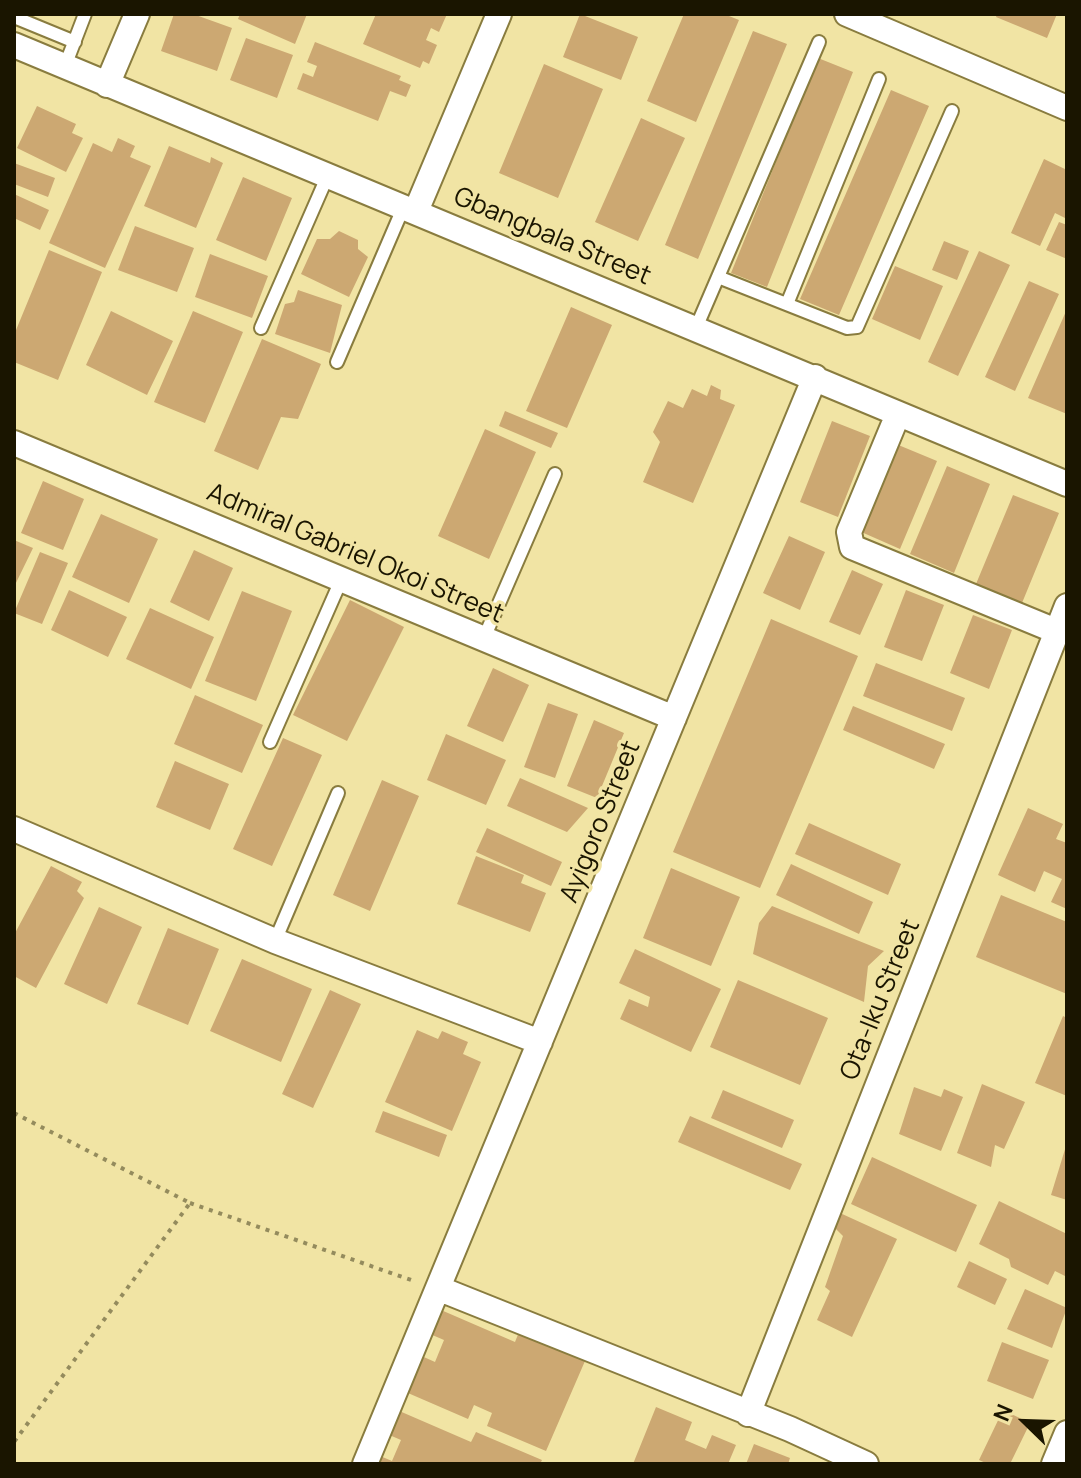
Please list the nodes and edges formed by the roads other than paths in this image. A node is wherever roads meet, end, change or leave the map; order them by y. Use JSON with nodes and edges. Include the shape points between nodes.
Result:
{"nodes":[{"id":1,"x":85,"y":14,"type":"edge"},
{"id":2,"x":137,"y":14,"type":"edge"},
{"id":3,"x":499,"y":14,"type":"edge"},
{"id":4,"x":847,"y":14,"type":"edge"},
{"id":5,"x":14,"y":17,"type":"edge"},
{"id":6,"x":75,"y":42,"type":"junction"},
{"id":7,"x":819,"y":42,"type":"dead end"},
{"id":8,"x":14,"y":45,"type":"edge"},
{"id":9,"x":65,"y":66,"type":"junction"},
{"id":10,"x":879,"y":79,"type":"dead end"},
{"id":11,"x":107,"y":85,"type":"junction"},
{"id":12,"x":1067,"y":108,"type":"edge"},
{"id":13,"x":952,"y":111,"type":"dead end"},
{"id":14,"x":328,"y":175,"type":"junction"},
{"id":15,"x":410,"y":208,"type":"junction"},
{"id":16,"x":718,"y":277,"type":"junction"},
{"id":17,"x":787,"y":304,"type":"junction"},
{"id":18,"x":261,"y":328,"type":"dead end"},
{"id":19,"x":696,"y":328,"type":"junction"},
{"id":20,"x":337,"y":362,"type":"dead end"},
{"id":21,"x":815,"y":377,"type":"junction"},
{"id":22,"x":898,"y":414,"type":"junction"},
{"id":23,"x":14,"y":443,"type":"edge"},
{"id":24,"x":555,"y":474,"type":"dead end"},
{"id":25,"x":1067,"y":484,"type":"edge"},
{"id":26,"x":342,"y":578,"type":"junction"},
{"id":27,"x":1067,"y":606,"type":"edge"},
{"id":28,"x":1056,"y":631,"type":"junction"},
{"id":29,"x":484,"y":638,"type":"junction"},
{"id":30,"x":674,"y":718,"type":"junction"},
{"id":31,"x":270,"y":742,"type":"dead end"},
{"id":32,"x":338,"y":793,"type":"dead end"},
{"id":33,"x":14,"y":829,"type":"edge"},
{"id":34,"x":275,"y":941,"type":"junction"},
{"id":35,"x":540,"y":1042,"type":"junction"},
{"id":36,"x":440,"y":1289,"type":"junction"},
{"id":37,"x":748,"y":1414,"type":"junction"},
{"id":38,"x":1067,"y":1433,"type":"edge"},
{"id":39,"x":365,"y":1464,"type":"edge"},
{"id":40,"x":866,"y":1464,"type":"edge"},
{"id":41,"x":1054,"y":1464,"type":"edge"}],
"edges":[{"from":1,"to":6,"type":"lane"},
{"from":2,"to":11,"type":"street"},
{"from":3,"to":15,"type":"street"},
{"from":4,"to":12,"type":"street"},
{"from":5,"to":6,"type":"lane"},
{"from":6,"to":9,"type":"lane"},
{"from":7,"to":16,"type":"lane"},
{"from":8,"to":9,"type":"street","name":"Gbangbala Street"},
{"from":9,"to":11,"type":"street","name":"Gbangbala Street"},
{"from":10,"to":17,"type":"lane"},
{"from":11,"to":14,"type":"street","name":"Gbangbala Street"},
{"from":13,"to":17,"type":"lane","via":[[857,327],[847,328]]},
{"from":14,"to":15,"type":"street","name":"Gbangbala Street"},
{"from":14,"to":18,"type":"lane"},
{"from":15,"to":19,"type":"street","name":"Gbangbala Street"},
{"from":15,"to":20,"type":"lane"},
{"from":16,"to":17,"type":"lane"},
{"from":16,"to":19,"type":"lane"},
{"from":19,"to":21,"type":"street","name":"Gbangbala Street"},
{"from":21,"to":22,"type":"street","name":"Gbangbala Street"},
{"from":21,"to":30,"type":"street","name":"Ayigoro Street"},
{"from":22,"to":25,"type":"street","name":"Gbangbala Street"},
{"from":22,"to":28,"type":"street","via":[[849,532],[852,547]]},
{"from":23,"to":26,"type":"street","name":"Admiral Gabriel Okoi Street"},
{"from":24,"to":29,"type":"lane"},
{"from":26,"to":29,"type":"street","name":"Admiral Gabriel Okoi Street"},
{"from":26,"to":31,"type":"lane"},
{"from":27,"to":28,"type":"street","name":"Ota-Iku Street"},
{"from":28,"to":37,"type":"street","name":"Ota-Iku Street"},
{"from":29,"to":30,"type":"street","name":"Admiral Gabriel Okoi Street"},
{"from":30,"to":35,"type":"street","name":"Ayigoro Street"},
{"from":32,"to":34,"type":"lane"},
{"from":33,"to":34,"type":"street"},
{"from":34,"to":35,"type":"street"},
{"from":35,"to":36,"type":"street","name":"Ayigoro Street"},
{"from":36,"to":37,"type":"street"},
{"from":36,"to":39,"type":"street","name":"Ayigoro Street"},
{"from":37,"to":40,"type":"street"},
{"from":38,"to":41,"type":"street"}]}
